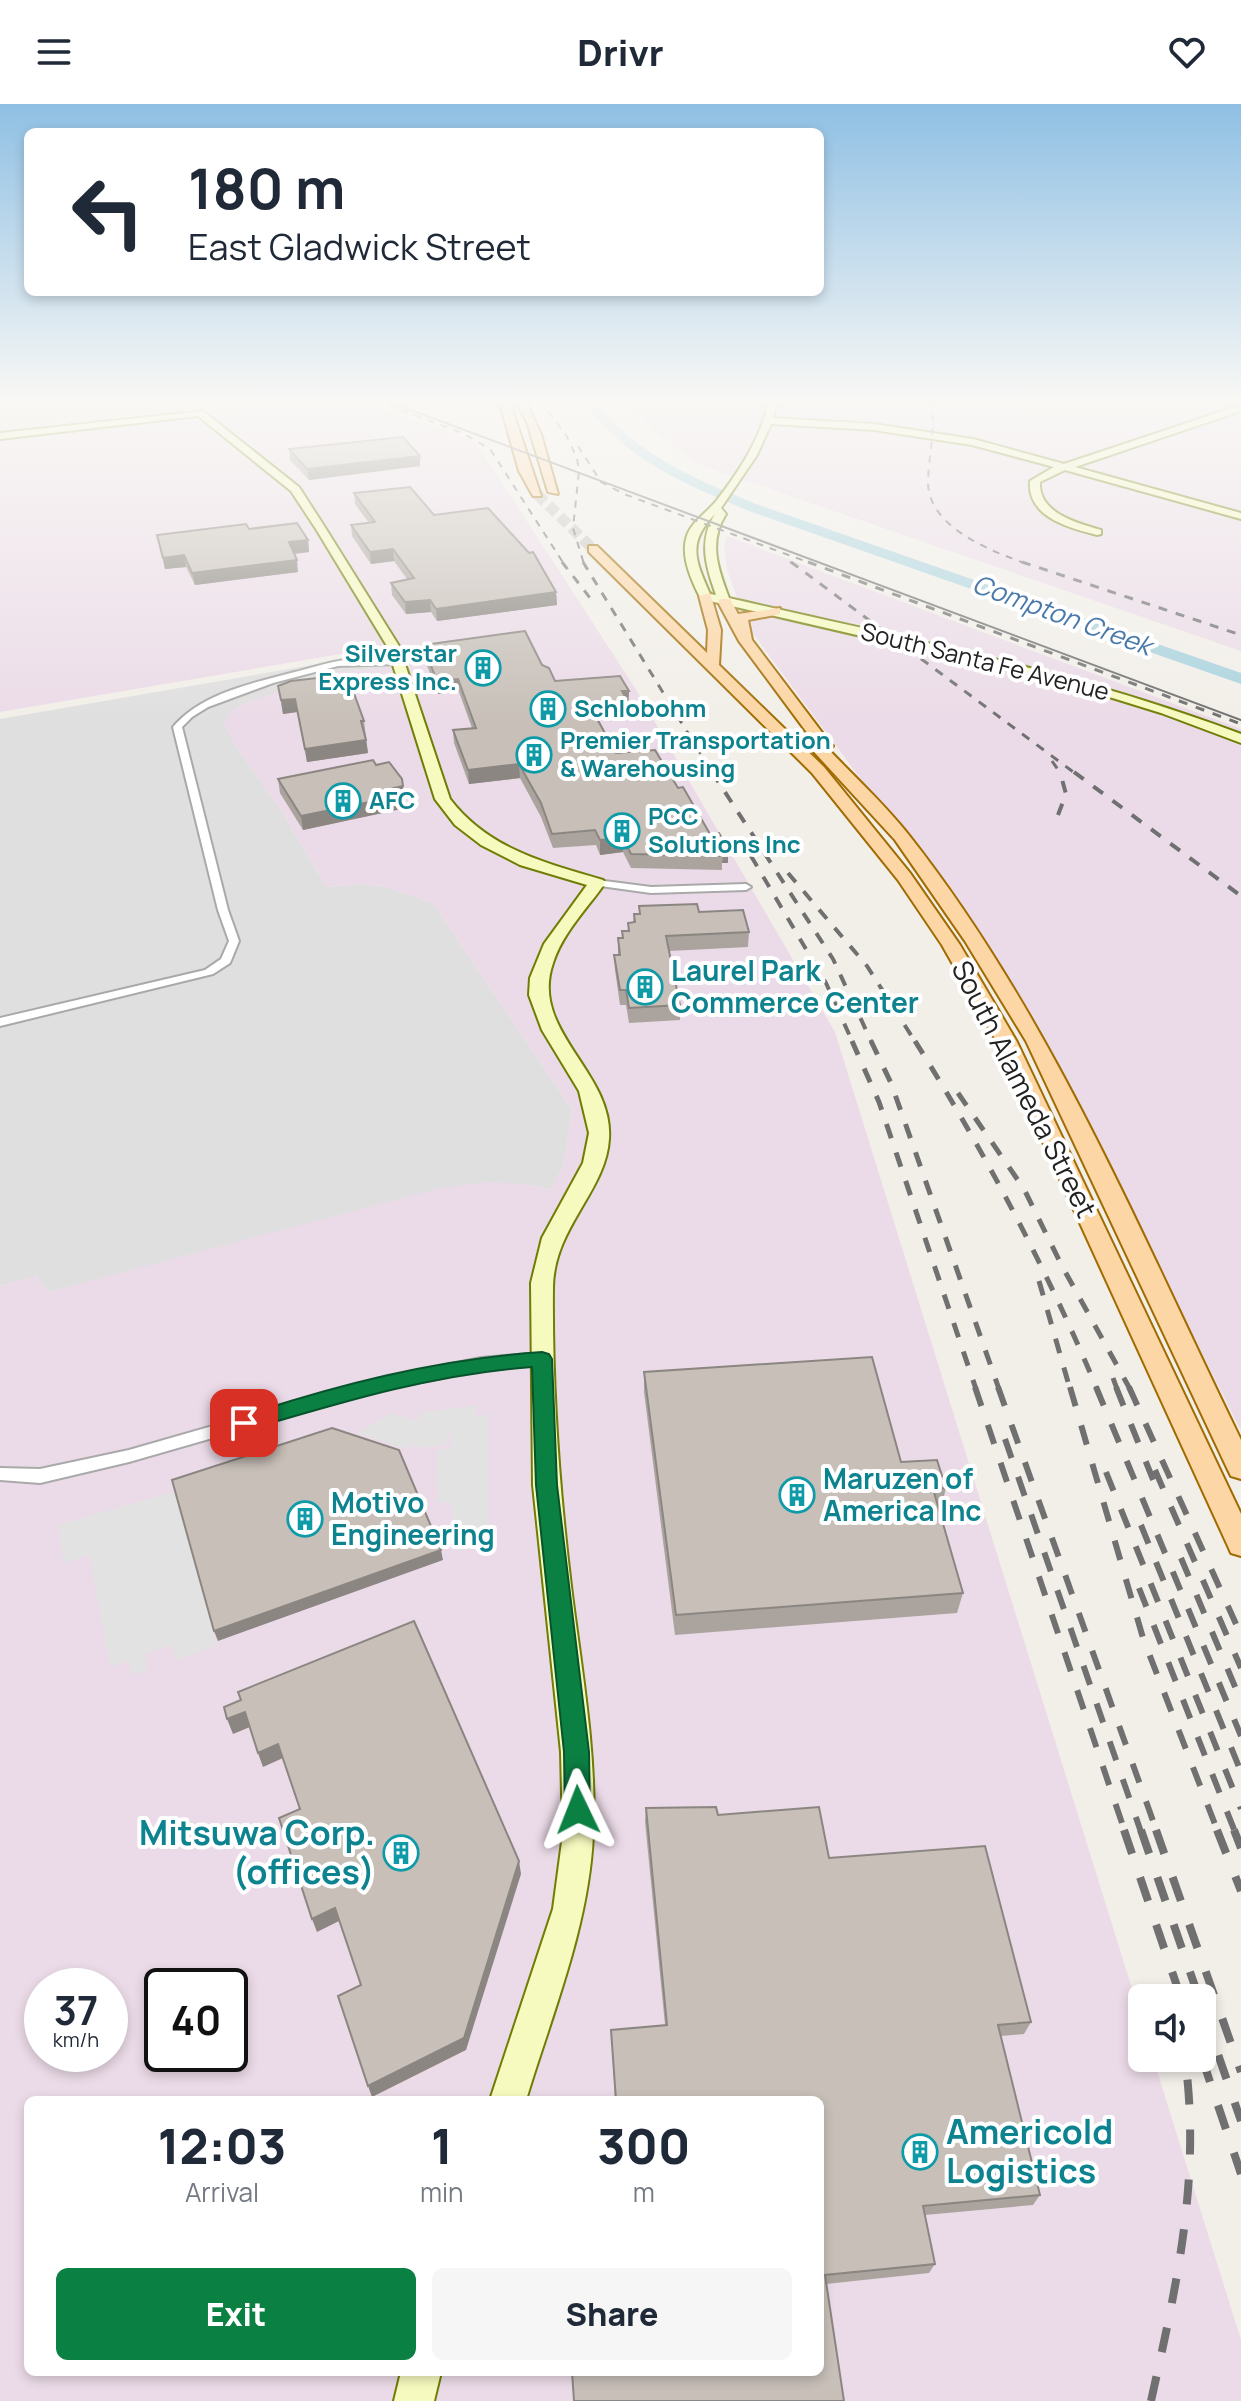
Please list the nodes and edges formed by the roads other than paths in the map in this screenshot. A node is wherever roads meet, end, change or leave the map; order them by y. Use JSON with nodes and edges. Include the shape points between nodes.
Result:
{"nodes":[{"id":1,"x":306,"y":507,"type":"edge"},
{"id":2,"x":1046,"y":507,"type":"edge"},
{"id":3,"x":1210,"y":507,"type":"edge"},
{"id":4,"x":717,"y":508,"type":"joint"},
{"id":5,"x":1241,"y":516,"type":"edge"},
{"id":6,"x":1097,"y":532,"type":"dead end"},
{"id":7,"x":690,"y":545,"type":"junction"},
{"id":8,"x":709,"y":545,"type":"junction"},
{"id":9,"x":610,"y":547,"type":"tunnel mouth"},
{"id":10,"x":593,"y":549,"type":"tunnel mouth"},
{"id":11,"x":712,"y":569,"type":"junction"},
{"id":12,"x":647,"y":582,"type":"dead end"},
{"id":13,"x":705,"y":596,"type":"junction"},
{"id":14,"x":725,"y":602,"type":"junction"},
{"id":15,"x":775,"y":611,"type":"junction"},
{"id":16,"x":746,"y":641,"type":"junction"},
{"id":17,"x":711,"y":642,"type":"junction"},
{"id":18,"x":398,"y":662,"type":"junction"},
{"id":19,"x":712,"y":664,"type":"junction"},
{"id":20,"x":1241,"y":739,"type":"edge"},
{"id":21,"x":840,"y":768,"type":"junction"},
{"id":22,"x":597,"y":883,"type":"junction"},
{"id":23,"x":746,"y":887,"type":"dead end"},
{"id":24,"x":0,"y":1022,"type":"edge"},
{"id":25,"x":542,"y":1359,"type":"junction"},
{"id":26,"x":1241,"y":1468,"type":"edge"},
{"id":27,"x":0,"y":1474,"type":"edge"},
{"id":28,"x":1241,"y":1544,"type":"edge"},
{"id":29,"x":509,"y":2096,"type":"edge"},
{"id":30,"x":420,"y":2376,"type":"edge"},
{"id":31,"x":414,"y":2401,"type":"edge"}],
"edges":[{"from":1,"to":18,"type":"street"},
{"from":2,"to":6,"type":"street","via":[[1060,519]]},
{"from":3,"to":5,"type":"street"},
{"from":4,"to":7,"type":"street","via":[[699,521]]},
{"from":4,"to":8,"type":"street","via":[[721,514]]},
{"from":7,"to":8,"type":"street"},
{"from":7,"to":13,"type":"street"},
{"from":8,"to":11,"type":"street"},
{"from":9,"to":12,"type":"main road"},
{"from":10,"to":19,"type":"main road","name":"South Alameda Street"},
{"from":11,"to":14,"type":"street"},
{"from":11,"to":15,"type":"street","via":[[732,589]]},
{"from":13,"to":14,"type":"street","name":"South Santa Fe Avenue"},
{"from":13,"to":17,"type":"main road","via":[[716,625]]},
{"from":14,"to":15,"type":"street","name":"South Santa Fe Avenue"},
{"from":14,"to":16,"type":"main road"},
{"from":15,"to":16,"type":"main road","via":[[741,617]]},
{"from":15,"to":20,"type":"street","name":"South Santa Fe Avenue","via":[[1068,680]]},
{"from":16,"to":21,"type":"main road"},
{"from":17,"to":19,"type":"main road"},
{"from":17,"to":21,"type":"main road","name":"South Alameda Street"},
{"from":18,"to":22,"type":"street","via":[[443,799],[460,822],[526,862]]},
{"from":18,"to":24,"type":"street","via":[[323,669],[205,704],[177,727],[234,941],[226,961],[182,980]]},
{"from":19,"to":28,"type":"main road","name":"South Alameda Street","via":[[818,770],[951,945],[1007,1042]]},
{"from":21,"to":26,"type":"main road","name":"South Alameda Street","via":[[928,873],[1036,1041]]},
{"from":22,"to":23,"type":"street","via":[[651,890]]},
{"from":22,"to":25,"type":"street","via":[[546,957],[538,992],[546,1020],[587,1086],[599,1141],[546,1255]]},
{"from":25,"to":27,"type":"street","via":[[481,1364],[376,1385],[40,1476]]},
{"from":25,"to":29,"type":"street","via":[[546,1485],[576,1752],[578,1834],[569,1909]]},
{"from":30,"to":31,"type":"street"}]}
